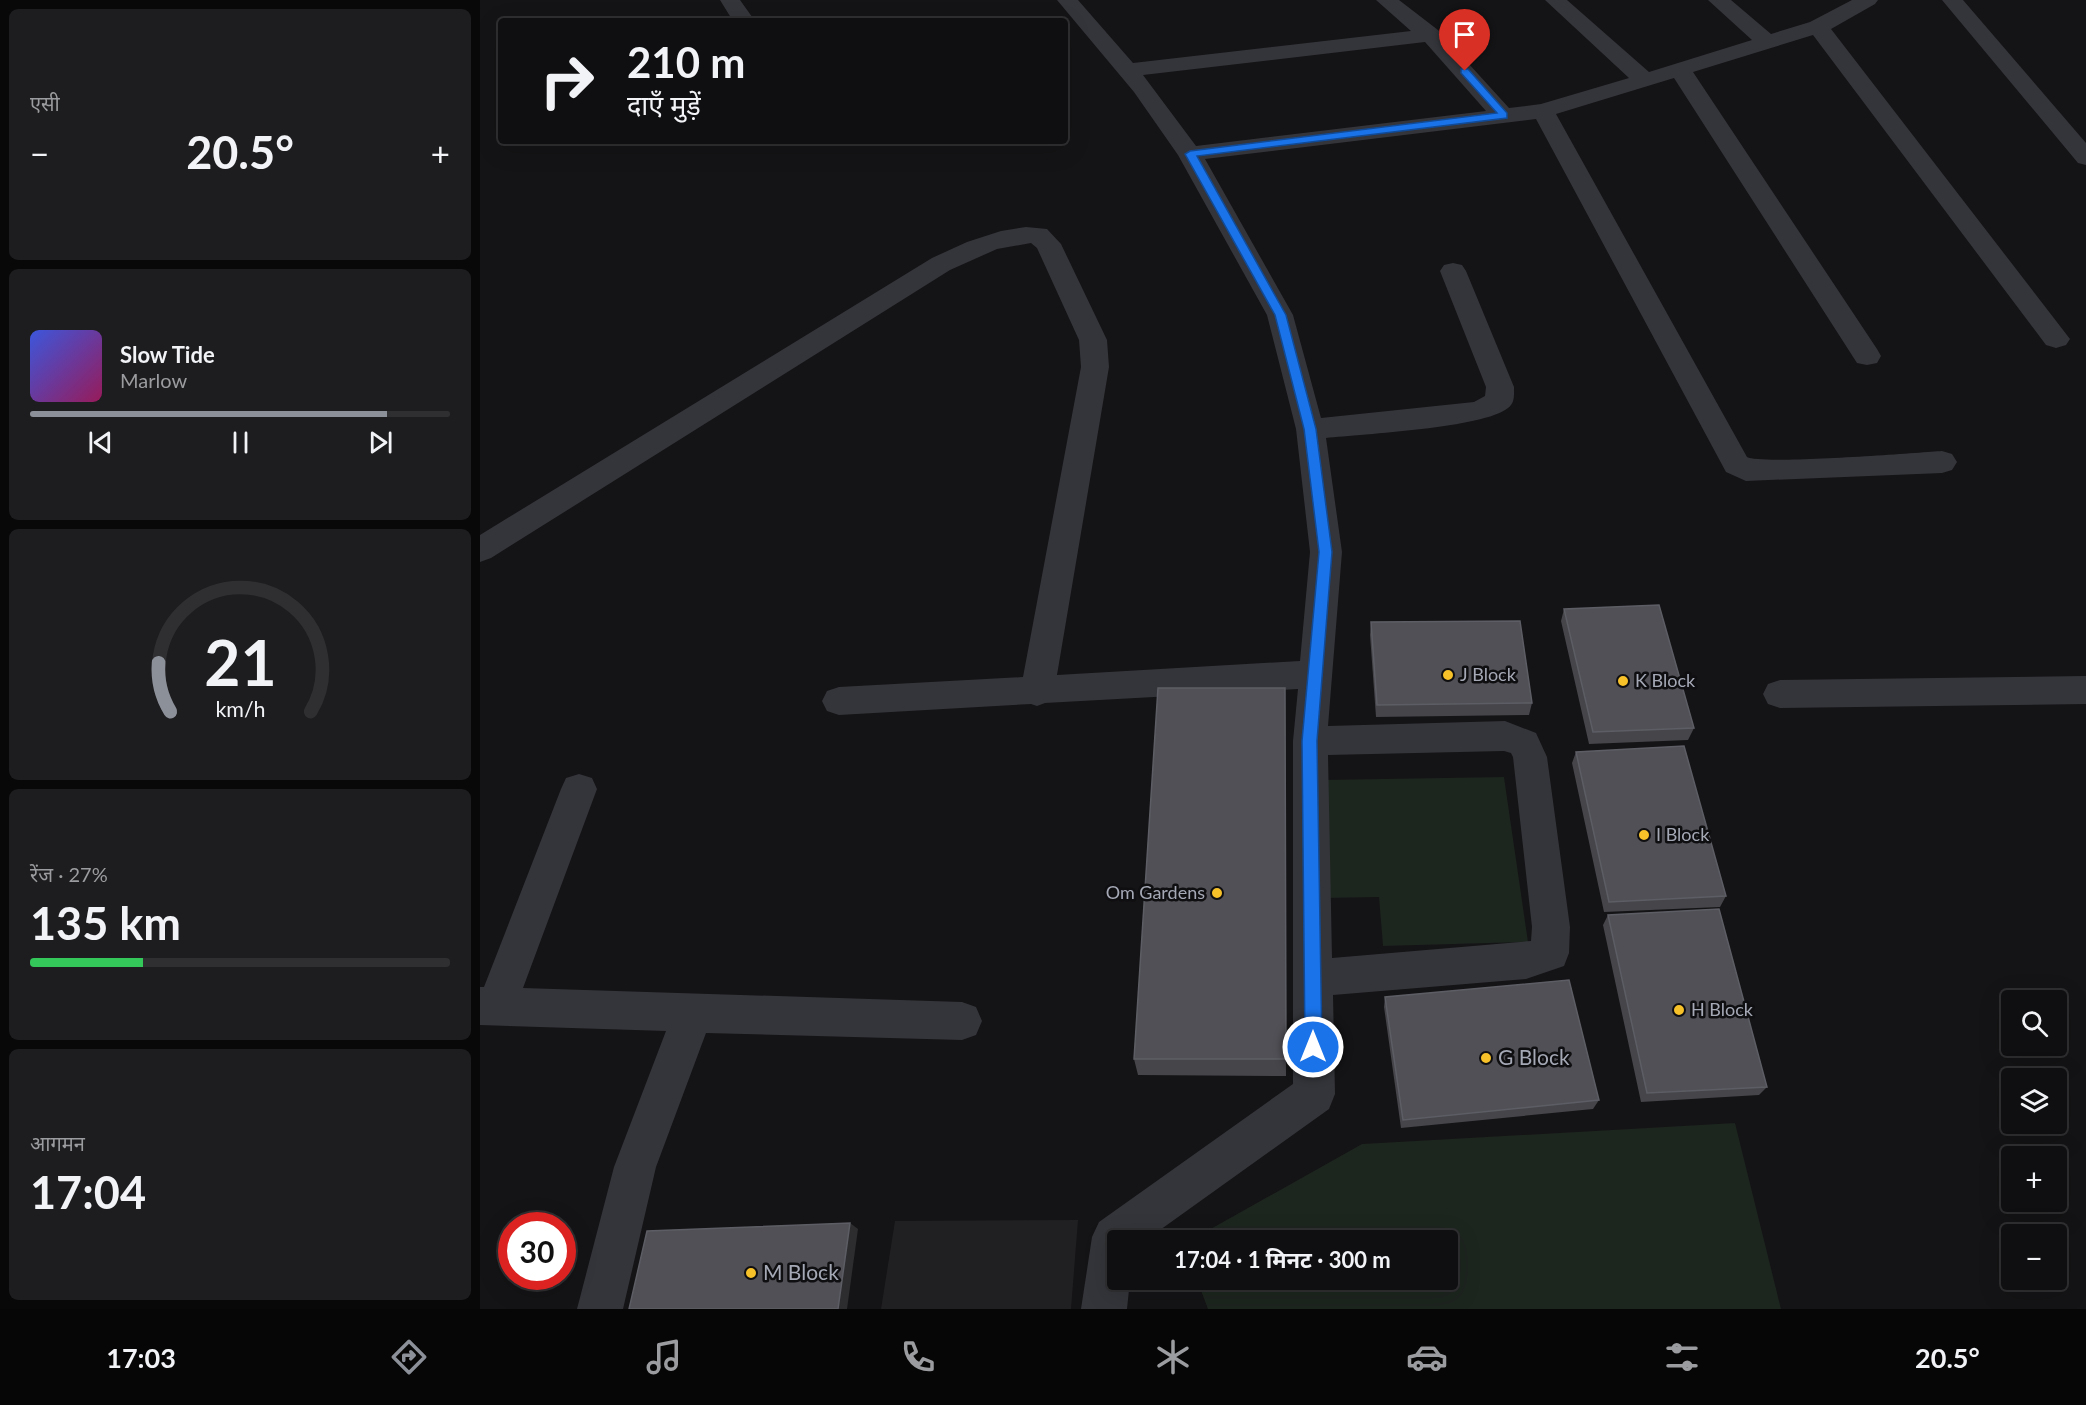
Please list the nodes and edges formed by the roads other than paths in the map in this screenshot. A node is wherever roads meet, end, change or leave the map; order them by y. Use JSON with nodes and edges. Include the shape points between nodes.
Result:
{"nodes":[{"id":1,"x":730,"y":0,"type":"edge"},
{"id":2,"x":1067,"y":0,"type":"edge"},
{"id":3,"x":1386,"y":0,"type":"edge"},
{"id":4,"x":1555,"y":0,"type":"edge"},
{"id":5,"x":1718,"y":0,"type":"edge"},
{"id":6,"x":1868,"y":0,"type":"edge"},
{"id":7,"x":1952,"y":0,"type":"edge"},
{"id":8,"x":742,"y":18,"type":"edge"},
{"id":9,"x":1818,"y":27,"type":"junction"},
{"id":10,"x":1430,"y":35,"type":"junction"},
{"id":11,"x":1768,"y":43,"type":"junction"},
{"id":12,"x":1128,"y":70,"type":"junction"},
{"id":13,"x":1680,"y":70,"type":"junction"},
{"id":14,"x":1645,"y":80,"type":"junction"},
{"id":15,"x":1543,"y":111,"type":"junction"},
{"id":16,"x":1503,"y":116,"type":"junction"},
{"id":17,"x":1190,"y":154,"type":"junction"},
{"id":18,"x":2086,"y":158,"type":"edge"},
{"id":19,"x":1453,"y":272,"type":"dead end"},
{"id":20,"x":2056,"y":339,"type":"dead end"},
{"id":21,"x":1867,"y":356,"type":"dead end"},
{"id":22,"x":1310,"y":429,"type":"junction"},
{"id":23,"x":1942,"y":462,"type":"dead end"},
{"id":24,"x":480,"y":550,"type":"edge"},
{"id":25,"x":1317,"y":674,"type":"junction"},
{"id":26,"x":2086,"y":690,"type":"edge"},
{"id":27,"x":1037,"y":692,"type":"junction"},
{"id":28,"x":1780,"y":694,"type":"dead end"},
{"id":29,"x":839,"y":701,"type":"dead end"},
{"id":30,"x":1310,"y":741,"type":"junction"},
{"id":31,"x":579,"y":789,"type":"dead end"},
{"id":32,"x":1313,"y":978,"type":"junction"},
{"id":33,"x":489,"y":1005,"type":"edge"},
{"id":34,"x":693,"y":1013,"type":"junction"},
{"id":35,"x":963,"y":1021,"type":"dead end"},
{"id":36,"x":600,"y":1309,"type":"edge"},
{"id":37,"x":1104,"y":1309,"type":"edge"}],
"edges":[{"from":1,"to":8,"type":"street"},
{"from":2,"to":12,"type":"street"},
{"from":3,"to":10,"type":"street"},
{"from":4,"to":14,"type":"street"},
{"from":5,"to":11,"type":"street"},
{"from":6,"to":9,"type":"street"},
{"from":7,"to":18,"type":"street"},
{"from":9,"to":11,"type":"street"},
{"from":9,"to":20,"type":"street"},
{"from":10,"to":12,"type":"street"},
{"from":10,"to":16,"type":"street"},
{"from":11,"to":13,"type":"street"},
{"from":12,"to":17,"type":"street"},
{"from":13,"to":14,"type":"street"},
{"from":13,"to":21,"type":"street"},
{"from":14,"to":15,"type":"street"},
{"from":15,"to":16,"type":"street"},
{"from":15,"to":23,"type":"street","via":[[1736,464],[1746,470],[1780,470]]},
{"from":16,"to":17,"type":"street"},
{"from":17,"to":22,"type":"street","via":[[1280,315]]},
{"from":19,"to":22,"type":"street","via":[[1500,387],[1499,401],[1479,411]]},
{"from":22,"to":25,"type":"street","via":[[1326,552]]},
{"from":24,"to":27,"type":"street","via":[[941,264],[974,249],[1023,235],[1038,235],[1048,244],[1093,340],[1095,360]]},
{"from":25,"to":27,"type":"street"},
{"from":25,"to":30,"type":"street"},
{"from":26,"to":28,"type":"street"},
{"from":27,"to":29,"type":"street"},
{"from":30,"to":32,"type":"street"},
{"from":30,"to":32,"type":"street","via":[[1505,736],[1524,743],[1530,757],[1551,927],[1550,953],[1526,961]]},
{"from":31,"to":33,"type":"street"},
{"from":32,"to":37,"type":"street","via":[[1314,1094],[1114,1237]]},
{"from":33,"to":34,"type":"street"},
{"from":34,"to":35,"type":"street"},
{"from":34,"to":36,"type":"street","via":[[635,1167]]}]}
